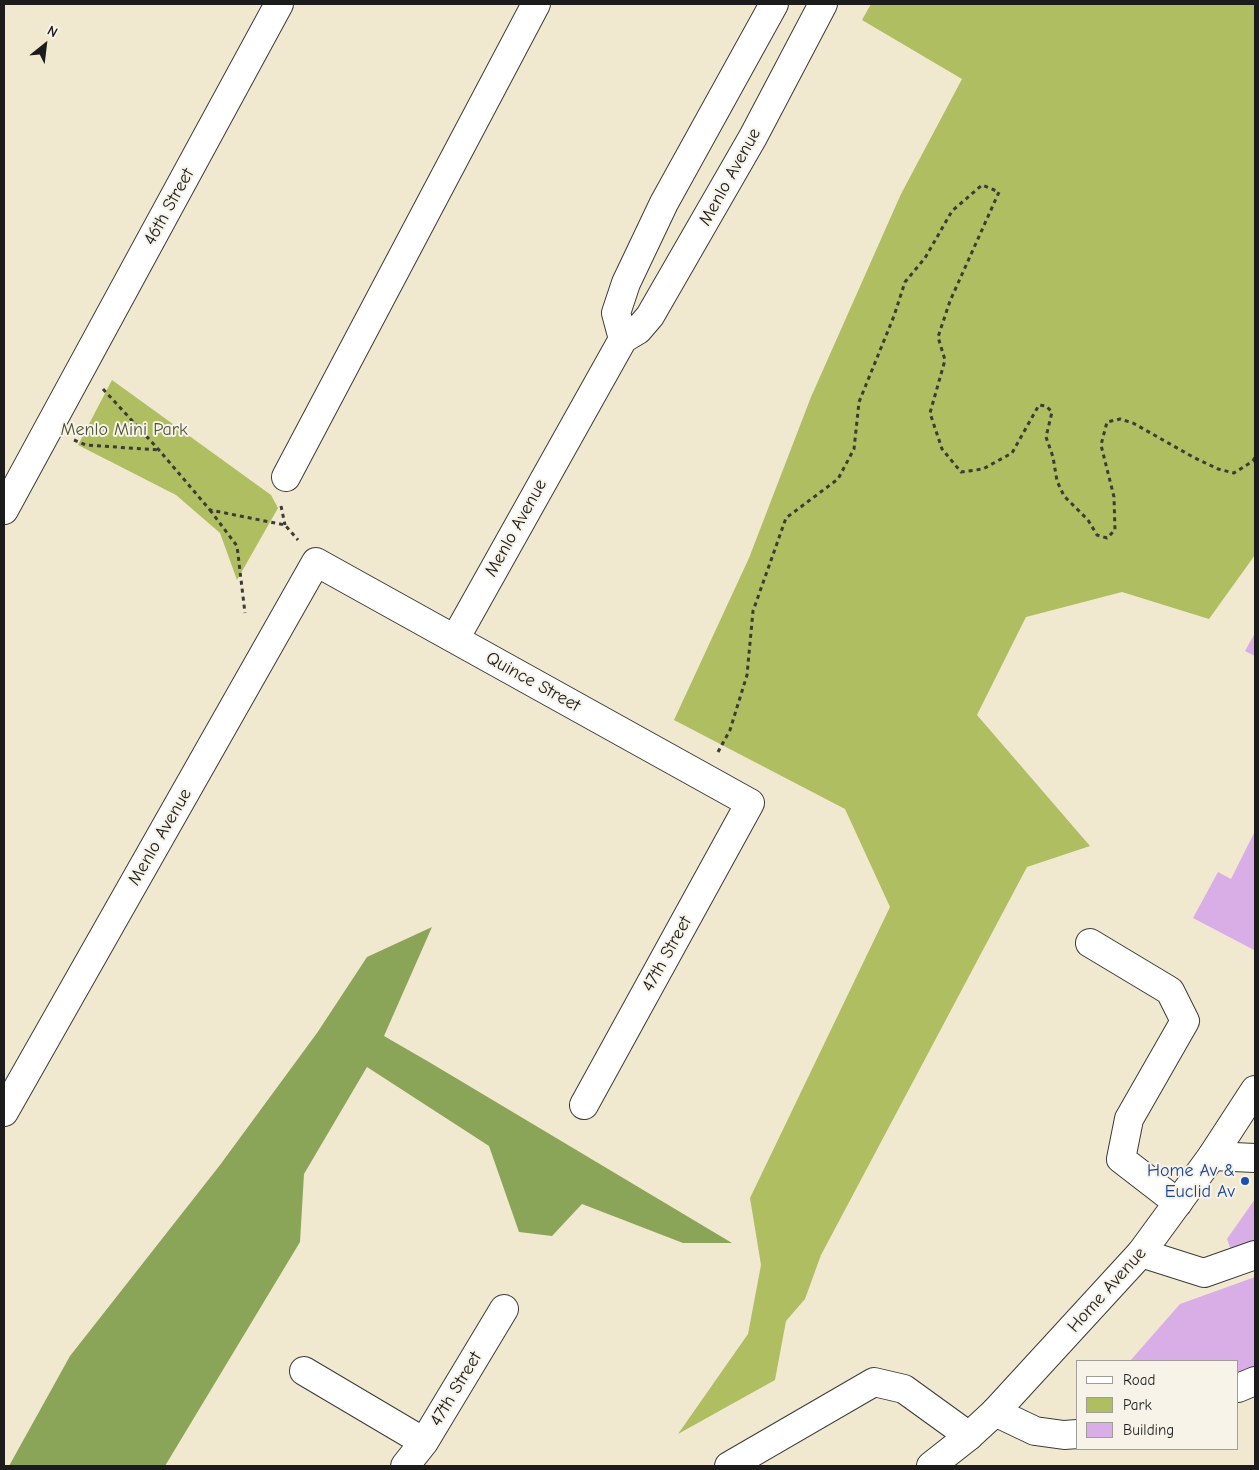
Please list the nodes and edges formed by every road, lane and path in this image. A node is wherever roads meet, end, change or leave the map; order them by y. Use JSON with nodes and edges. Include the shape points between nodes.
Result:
{"nodes":[{"id":1,"x":279,"y":4,"type":"edge"},
{"id":2,"x":536,"y":4,"type":"edge"},
{"id":3,"x":774,"y":4,"type":"edge"},
{"id":4,"x":823,"y":4,"type":"edge"},
{"id":5,"x":623,"y":339,"type":"junction"},
{"id":6,"x":103,"y":389,"type":"dead end"},
{"id":7,"x":74,"y":440,"type":"dead end"},
{"id":8,"x":159,"y":450,"type":"junction"},
{"id":9,"x":1255,"y":457,"type":"edge"},
{"id":10,"x":286,"y":477,"type":"dead end"},
{"id":11,"x":4,"y":510,"type":"edge"},
{"id":12,"x":210,"y":510,"type":"junction"},
{"id":13,"x":316,"y":562,"type":"junction"},
{"id":14,"x":245,"y":613,"type":"dead end"},
{"id":15,"x":455,"y":639,"type":"junction"},
{"id":16,"x":704,"y":777,"type":"junction"},
{"id":17,"x":750,"y":803,"type":"joint"},
{"id":18,"x":1090,"y":943,"type":"dead end"},
{"id":19,"x":1255,"y":1090,"type":"edge"},
{"id":20,"x":584,"y":1105,"type":"dead end"},
{"id":21,"x":4,"y":1112,"type":"edge"},
{"id":22,"x":1212,"y":1156,"type":"junction"},
{"id":23,"x":1255,"y":1158,"type":"edge"},
{"id":24,"x":1178,"y":1202,"type":"junction"},
{"id":25,"x":1141,"y":1253,"type":"junction"},
{"id":26,"x":1255,"y":1255,"type":"edge"},
{"id":27,"x":504,"y":1309,"type":"dead end"},
{"id":28,"x":304,"y":1371,"type":"dead end"},
{"id":29,"x":1255,"y":1381,"type":"edge"},
{"id":30,"x":1239,"y":1388,"type":"edge"},
{"id":31,"x":994,"y":1412,"type":"junction"},
{"id":32,"x":1076,"y":1434,"type":"edge"},
{"id":33,"x":969,"y":1436,"type":"junction"},
{"id":34,"x":424,"y":1442,"type":"junction"},
{"id":35,"x":405,"y":1466,"type":"edge"},
{"id":36,"x":729,"y":1466,"type":"edge"},
{"id":37,"x":931,"y":1466,"type":"edge"}],
"edges":[{"from":1,"to":11,"type":"street","name":"46th Street"},
{"from":2,"to":10,"type":"street"},
{"from":3,"to":5,"type":"street","via":[[664,204],[626,283],[616,312]]},
{"from":4,"to":5,"type":"street","name":"Menlo Avenue","via":[[753,137],[650,316],[638,330]]},
{"from":5,"to":15,"type":"street","name":"Menlo Avenue"},
{"from":6,"to":8,"type":"path"},
{"from":7,"to":8,"type":"path","via":[[86,445]]},
{"from":8,"to":12,"type":"path"},
{"from":9,"to":16,"type":"path","via":[[1234,474],[1193,457],[1133,423],[1120,419],[1107,422],[1101,444],[1114,497],[1115,530],[1107,538],[1097,535],[1088,520],[1064,496],[1057,481],[1046,437],[1052,412],[1046,406],[1039,405],[1012,453],[983,469],[961,472],[942,449],[930,413],[944,360],[938,337],[950,301],[999,192],[982,184],[952,211],[925,258],[905,282],[859,402],[854,449],[838,479],[786,518],[753,611],[747,675],[733,721]]},
{"from":12,"to":13,"type":"path","via":[[286,525]]},
{"from":12,"to":14,"type":"path","via":[[237,546]]},
{"from":13,"to":15,"type":"street","name":"Quince Street"},
{"from":13,"to":21,"type":"street","name":"Menlo Avenue"},
{"from":15,"to":16,"type":"street","name":"Quince Street"},
{"from":16,"to":17,"type":"street","name":"Quince Street"},
{"from":17,"to":20,"type":"street","name":"47th Street"},
{"from":18,"to":24,"type":"street","via":[[1170,990],[1184,1021],[1129,1118],[1121,1159]]},
{"from":19,"to":22,"type":"street","name":"Home Avenue"},
{"from":22,"to":23,"type":"street"},
{"from":22,"to":24,"type":"street","name":"Home Avenue"},
{"from":24,"to":25,"type":"street","name":"Home Avenue"},
{"from":25,"to":26,"type":"street","via":[[1204,1273]]},
{"from":25,"to":31,"type":"street","name":"Home Avenue"},
{"from":27,"to":34,"type":"street","name":"47th Street"},
{"from":28,"to":34,"type":"street"},
{"from":29,"to":30,"type":"street"},
{"from":31,"to":32,"type":"street","via":[[1035,1431]]},
{"from":31,"to":33,"type":"street","name":"Home Avenue"},
{"from":33,"to":36,"type":"street","via":[[904,1389],[874,1382]]},
{"from":33,"to":37,"type":"street","name":"Home Avenue"},
{"from":34,"to":35,"type":"street","name":"47th Street"}]}
